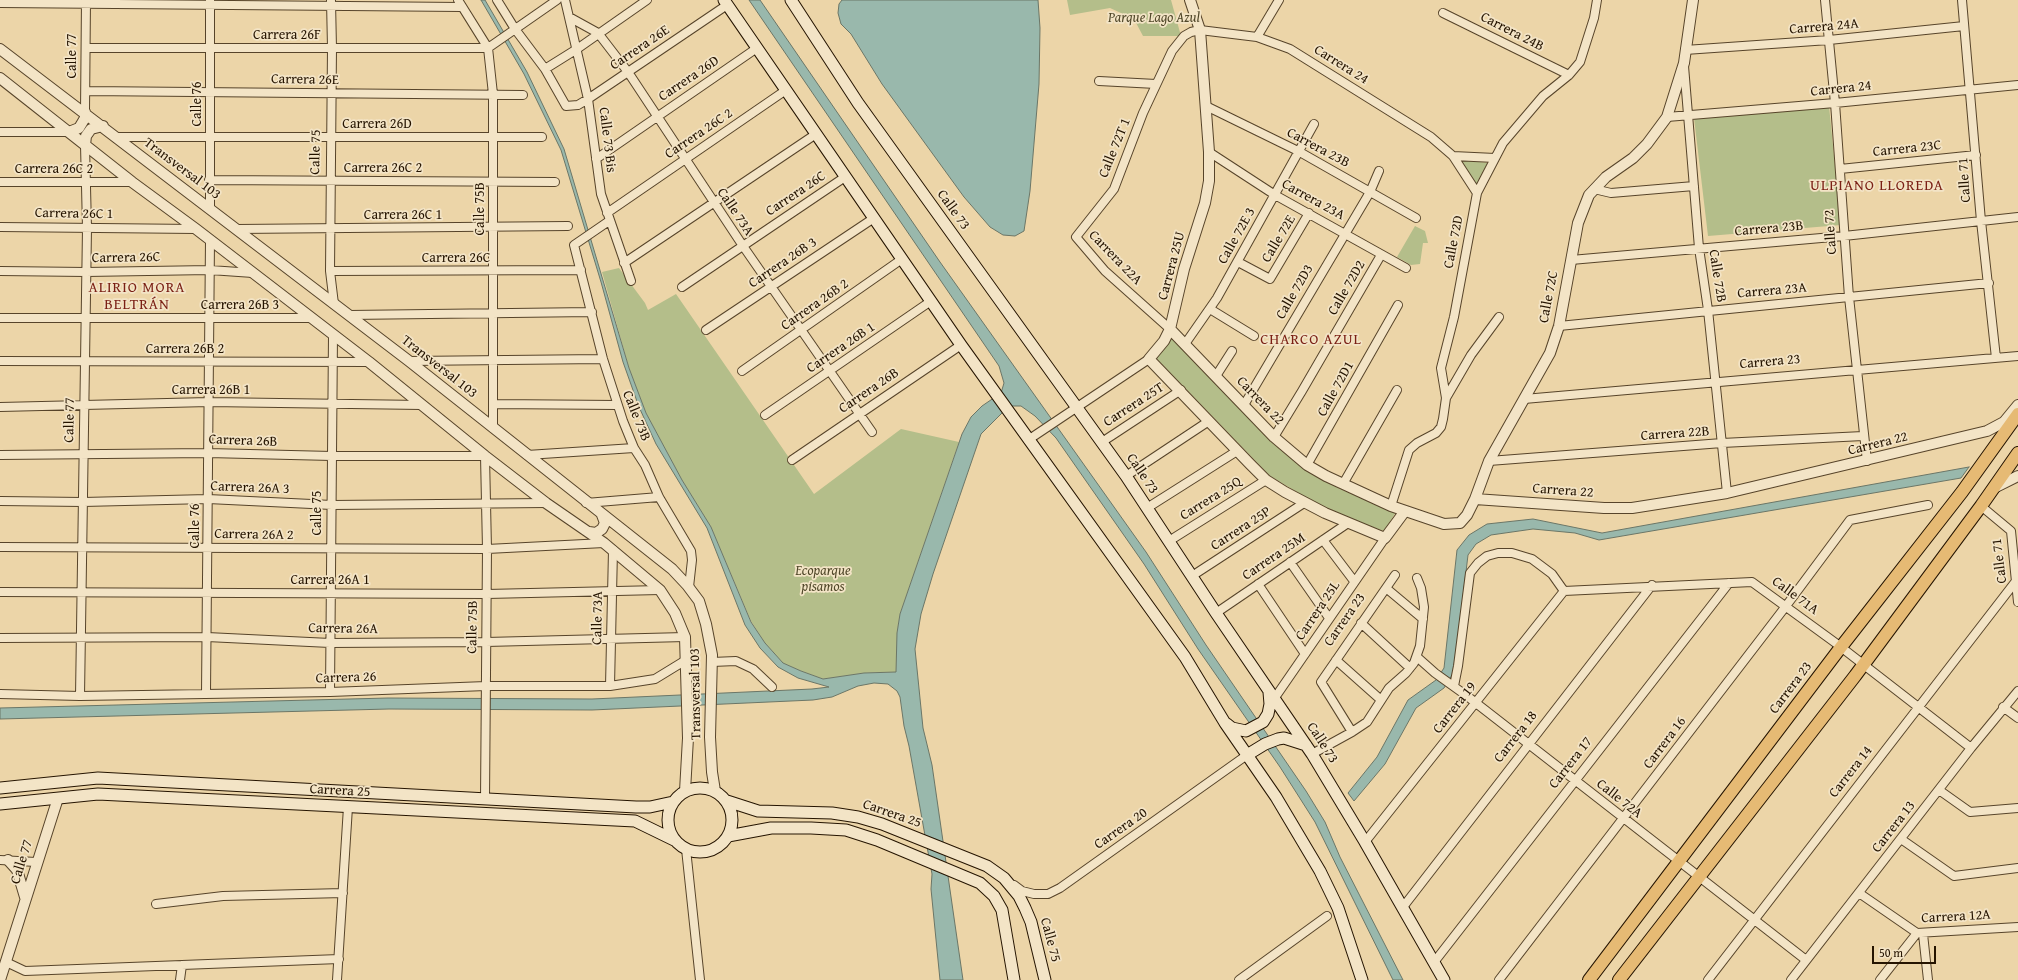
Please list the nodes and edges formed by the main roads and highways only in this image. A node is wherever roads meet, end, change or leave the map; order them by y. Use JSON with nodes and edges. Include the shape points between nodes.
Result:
{"nodes":[{"id":1,"x":791,"y":0,"type":"edge"},
{"id":2,"x":726,"y":2,"type":"edge"},
{"id":3,"x":2018,"y":414,"type":"edge"},
{"id":4,"x":2018,"y":453,"type":"edge"},
{"id":5,"x":1271,"y":698,"type":"junction"},
{"id":6,"x":1225,"y":723,"type":"junction"},
{"id":7,"x":1309,"y":750,"type":"junction"},
{"id":8,"x":1247,"y":755,"type":"junction"},
{"id":9,"x":0,"y":788,"type":"edge"},
{"id":10,"x":673,"y":802,"type":"junction"},
{"id":11,"x":727,"y":802,"type":"junction"},
{"id":12,"x":0,"y":804,"type":"edge"},
{"id":13,"x":728,"y":836,"type":"junction"},
{"id":14,"x":674,"y":840,"type":"junction"},
{"id":15,"x":1025,"y":908,"type":"joint"},
{"id":16,"x":1360,"y":979,"type":"edge"},
{"id":17,"x":1014,"y":980,"type":"edge"},
{"id":18,"x":1045,"y":980,"type":"edge"},
{"id":19,"x":1444,"y":980,"type":"edge"},
{"id":20,"x":1589,"y":980,"type":"edge"},
{"id":21,"x":1619,"y":980,"type":"edge"}],
"edges":[{"from":1,"to":5,"type":"main road","name":"Calle 73","via":[[858,103],[1074,410],[1102,442],[1126,476]]},
{"from":2,"to":6,"type":"main road","via":[[961,346],[993,387],[1028,440],[1185,657]]},
{"from":3,"to":20,"type":"main road","name":"Carrera 23","via":[[1962,492],[1841,647]]},
{"from":4,"to":21,"type":"main road","via":[[1982,506],[1864,665]]},
{"from":5,"to":6,"type":"main road","via":[[1268,714],[1263,722],[1246,731],[1232,728]]},
{"from":5,"to":7,"type":"main road","name":"Calle 73"},
{"from":6,"to":8,"type":"main road"},
{"from":7,"to":8,"type":"main road","via":[[1293,740],[1284,738],[1259,747]]},
{"from":7,"to":19,"type":"main road","name":"Calle 73"},
{"from":8,"to":16,"type":"main road","via":[[1276,797],[1320,871],[1338,908]]},
{"from":9,"to":10,"type":"main road","name":"Carrera 25","via":[[98,778],[636,807]]},
{"from":10,"to":11,"type":"main road","name":"Carrera 25","via":[[685,791],[700,787],[715,791]]},
{"from":10,"to":14,"type":"main road","via":[[667,821]]},
{"from":11,"to":13,"type":"main road","via":[[732,819]]},
{"from":11,"to":15,"type":"main road","name":"Carrera 25","via":[[758,811],[832,813],[882,824],[987,866],[1004,878]]},
{"from":12,"to":14,"type":"main road","name":"Carrera 25","via":[[98,794],[635,821]]},
{"from":13,"to":14,"type":"main road","name":"Carrera 25","via":[[720,846],[709,851],[697,852],[686,849]]},
{"from":13,"to":17,"type":"main road","via":[[763,828],[846,830],[877,840],[980,883],[994,896],[1002,910]]},
{"from":15,"to":18,"type":"main road","name":"Calle 75","via":[[1031,922]]}]}
